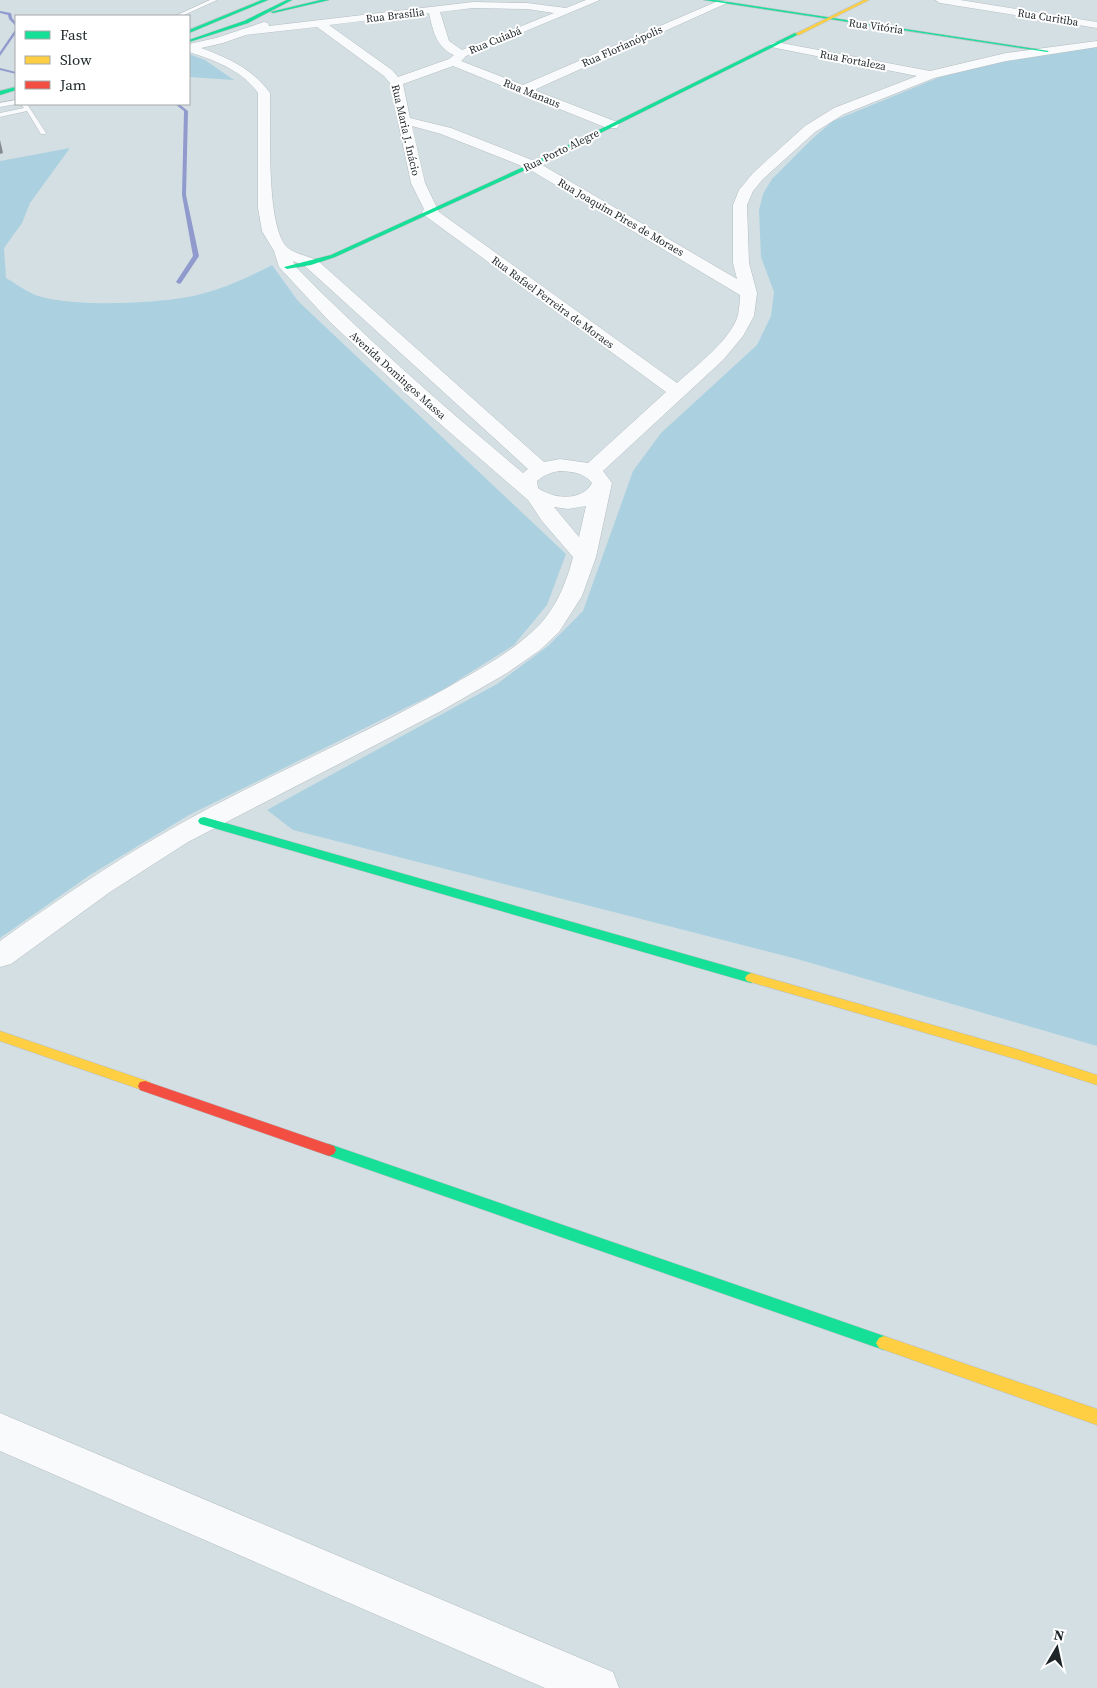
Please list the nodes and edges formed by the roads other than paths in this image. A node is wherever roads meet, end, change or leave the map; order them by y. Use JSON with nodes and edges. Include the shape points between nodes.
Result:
{"nodes":[{"id":1,"x":214,"y":0,"type":"edge"},
{"id":2,"x":266,"y":0,"type":"edge"},
{"id":3,"x":290,"y":0,"type":"edge"},
{"id":4,"x":327,"y":0,"type":"edge"},
{"id":5,"x":595,"y":0,"type":"edge"},
{"id":6,"x":706,"y":0,"type":"edge"},
{"id":7,"x":940,"y":0,"type":"edge"},
{"id":8,"x":724,"y":1,"type":"edge"},
{"id":9,"x":790,"y":1,"type":"edge"},
{"id":10,"x":863,"y":1,"type":"edge"},
{"id":11,"x":434,"y":10,"type":"junction"},
{"id":12,"x":566,"y":11,"type":"junction"},
{"id":13,"x":264,"y":13,"type":"junction"},
{"id":14,"x":180,"y":15,"type":"edge"},
{"id":15,"x":278,"y":16,"type":"junction"},
{"id":16,"x":830,"y":20,"type":"junction"},
{"id":17,"x":317,"y":24,"type":"junction"},
{"id":18,"x":1097,"y":25,"type":"edge"},
{"id":19,"x":190,"y":32,"type":"edge"},
{"id":20,"x":247,"y":32,"type":"junction"},
{"id":21,"x":190,"y":41,"type":"edge"},
{"id":22,"x":219,"y":41,"type":"junction"},
{"id":23,"x":1097,"y":44,"type":"edge"},
{"id":24,"x":776,"y":45,"type":"junction"},
{"id":25,"x":190,"y":47,"type":"edge"},
{"id":26,"x":190,"y":47,"type":"edge"},
{"id":27,"x":1047,"y":51,"type":"junction"},
{"id":28,"x":457,"y":58,"type":"junction"},
{"id":29,"x":241,"y":71,"type":"junction"},
{"id":30,"x":930,"y":75,"type":"junction"},
{"id":31,"x":396,"y":82,"type":"junction"},
{"id":32,"x":15,"y":89,"type":"edge"},
{"id":33,"x":523,"y":90,"type":"junction"},
{"id":34,"x":0,"y":93,"type":"edge"},
{"id":35,"x":15,"y":102,"type":"edge"},
{"id":36,"x":0,"y":105,"type":"edge"},
{"id":37,"x":26,"y":106,"type":"edge"},
{"id":38,"x":0,"y":115,"type":"edge"},
{"id":39,"x":404,"y":120,"type":"junction"},
{"id":40,"x":612,"y":125,"type":"junction"},
{"id":41,"x":43,"y":133,"type":"dead end"},
{"id":42,"x":532,"y":165,"type":"junction"},
{"id":43,"x":430,"y":212,"type":"junction"},
{"id":44,"x":285,"y":259,"type":"junction"},
{"id":45,"x":311,"y":263,"type":"junction"},
{"id":46,"x":749,"y":292,"type":"junction"},
{"id":47,"x":678,"y":392,"type":"junction"},
{"id":48,"x":540,"y":469,"type":"junction"},
{"id":49,"x":591,"y":471,"type":"junction"},
{"id":50,"x":600,"y":490,"type":"junction"},
{"id":51,"x":532,"y":492,"type":"junction"},
{"id":52,"x":584,"y":557,"type":"junction"},
{"id":53,"x":204,"y":822,"type":"junction"},
{"id":54,"x":0,"y":956,"type":"edge"},
{"id":55,"x":0,"y":1036,"type":"edge"},
{"id":56,"x":1097,"y":1080,"type":"edge"},
{"id":57,"x":1097,"y":1417,"type":"edge"},
{"id":58,"x":0,"y":1432,"type":"edge"},
{"id":59,"x":597,"y":1688,"type":"edge"}],
"edges":[{"from":1,"to":14,"type":"lane"},
{"from":2,"to":19,"type":"street"},
{"from":3,"to":13,"type":"street"},
{"from":4,"to":15,"type":"street"},
{"from":5,"to":12,"type":"street","name":"Rua Cuiabá"},
{"from":6,"to":8,"type":"street","name":"Rua Vitória"},
{"from":7,"to":18,"type":"street","name":"Rua Curitiba"},
{"from":8,"to":9,"type":"street"},
{"from":8,"to":16,"type":"street","name":"Rua Vitória"},
{"from":8,"to":33,"type":"street","name":"Rua Florianópolis"},
{"from":10,"to":16,"type":"street","name":"Rua Porto Alegre"},
{"from":11,"to":12,"type":"street","name":"Rua Brasília","via":[[499,5]]},
{"from":11,"to":17,"type":"street","name":"Rua Brasília"},
{"from":11,"to":28,"type":"street","name":"Rua Manaus","via":[[444,43]]},
{"from":12,"to":28,"type":"street","name":"Rua Cuiabá"},
{"from":13,"to":15,"type":"street"},
{"from":13,"to":21,"type":"street"},
{"from":15,"to":17,"type":"street","via":[[291,25]]},
{"from":15,"to":20,"type":"street"},
{"from":16,"to":24,"type":"street","name":"Rua Porto Alegre"},
{"from":16,"to":27,"type":"street","name":"Rua Vitória"},
{"from":17,"to":20,"type":"street"},
{"from":17,"to":31,"type":"street","name":"Rua Maria J. Inácio","via":[[388,73]]},
{"from":20,"to":22,"type":"street"},
{"from":22,"to":25,"type":"street"},
{"from":22,"to":29,"type":"street","name":"Avenida Domingos Massa"},
{"from":23,"to":27,"type":"street"},
{"from":24,"to":30,"type":"street","name":"Rua Fortaleza"},
{"from":24,"to":40,"type":"street","name":"Rua Porto Alegre"},
{"from":26,"to":29,"type":"street","name":"Avenida Domingos Massa"},
{"from":27,"to":30,"type":"street","via":[[971,64]]},
{"from":28,"to":31,"type":"street","name":"Rua Cuiabá"},
{"from":28,"to":33,"type":"street","name":"Rua Manaus"},
{"from":29,"to":44,"type":"street","name":"Avenida Domingos Massa","via":[[264,93],[265,208],[270,230]]},
{"from":30,"to":46,"type":"street","via":[[824,119],[746,190],[740,205],[741,263]]},
{"from":31,"to":39,"type":"street","name":"Rua Maria J. Inácio"},
{"from":32,"to":34,"type":"street"},
{"from":33,"to":40,"type":"street","name":"Rua Manaus"},
{"from":35,"to":36,"type":"lane"},
{"from":37,"to":38,"type":"lane"},
{"from":37,"to":41,"type":"lane"},
{"from":39,"to":42,"type":"street","name":"Rua Joaquim Pires de Moraes","via":[[446,131]]},
{"from":39,"to":43,"type":"street","name":"Rua Maria J. Inácio","via":[[418,183]]},
{"from":40,"to":42,"type":"street","name":"Rua Porto Alegre"},
{"from":42,"to":43,"type":"street","name":"Rua Porto Alegre"},
{"from":42,"to":46,"type":"street","name":"Rua Joaquim Pires de Moraes"},
{"from":43,"to":45,"type":"street","name":"Rua Porto Alegre"},
{"from":43,"to":47,"type":"street","name":"Rua Rafael Ferreira de Moraes"},
{"from":44,"to":45,"type":"street","name":"Avenida Domingos Massa"},
{"from":44,"to":51,"type":"street","name":"Avenida Domingos Massa","via":[[336,318],[422,398]]},
{"from":45,"to":48,"type":"street","name":"Avenida Domingos Massa"},
{"from":46,"to":47,"type":"street","via":[[746,316],[734,336]]},
{"from":47,"to":49,"type":"street"},
{"from":48,"to":49,"type":"street","via":[[560,465]]},
{"from":48,"to":51,"type":"street","via":[[526,481]]},
{"from":49,"to":50,"type":"street","via":[[599,476]]},
{"from":50,"to":51,"type":"street","via":[[593,497],[566,503],[550,502]]},
{"from":50,"to":52,"type":"street"},
{"from":51,"to":52,"type":"street"},
{"from":52,"to":53,"type":"street","via":[[569,603],[550,627],[517,657],[430,708]]},
{"from":53,"to":54,"type":"street","via":[[100,883]]},
{"from":53,"to":56,"type":"street","via":[[1020,1055]]},
{"from":55,"to":57,"type":"street"},
{"from":58,"to":59,"type":"street"}]}
